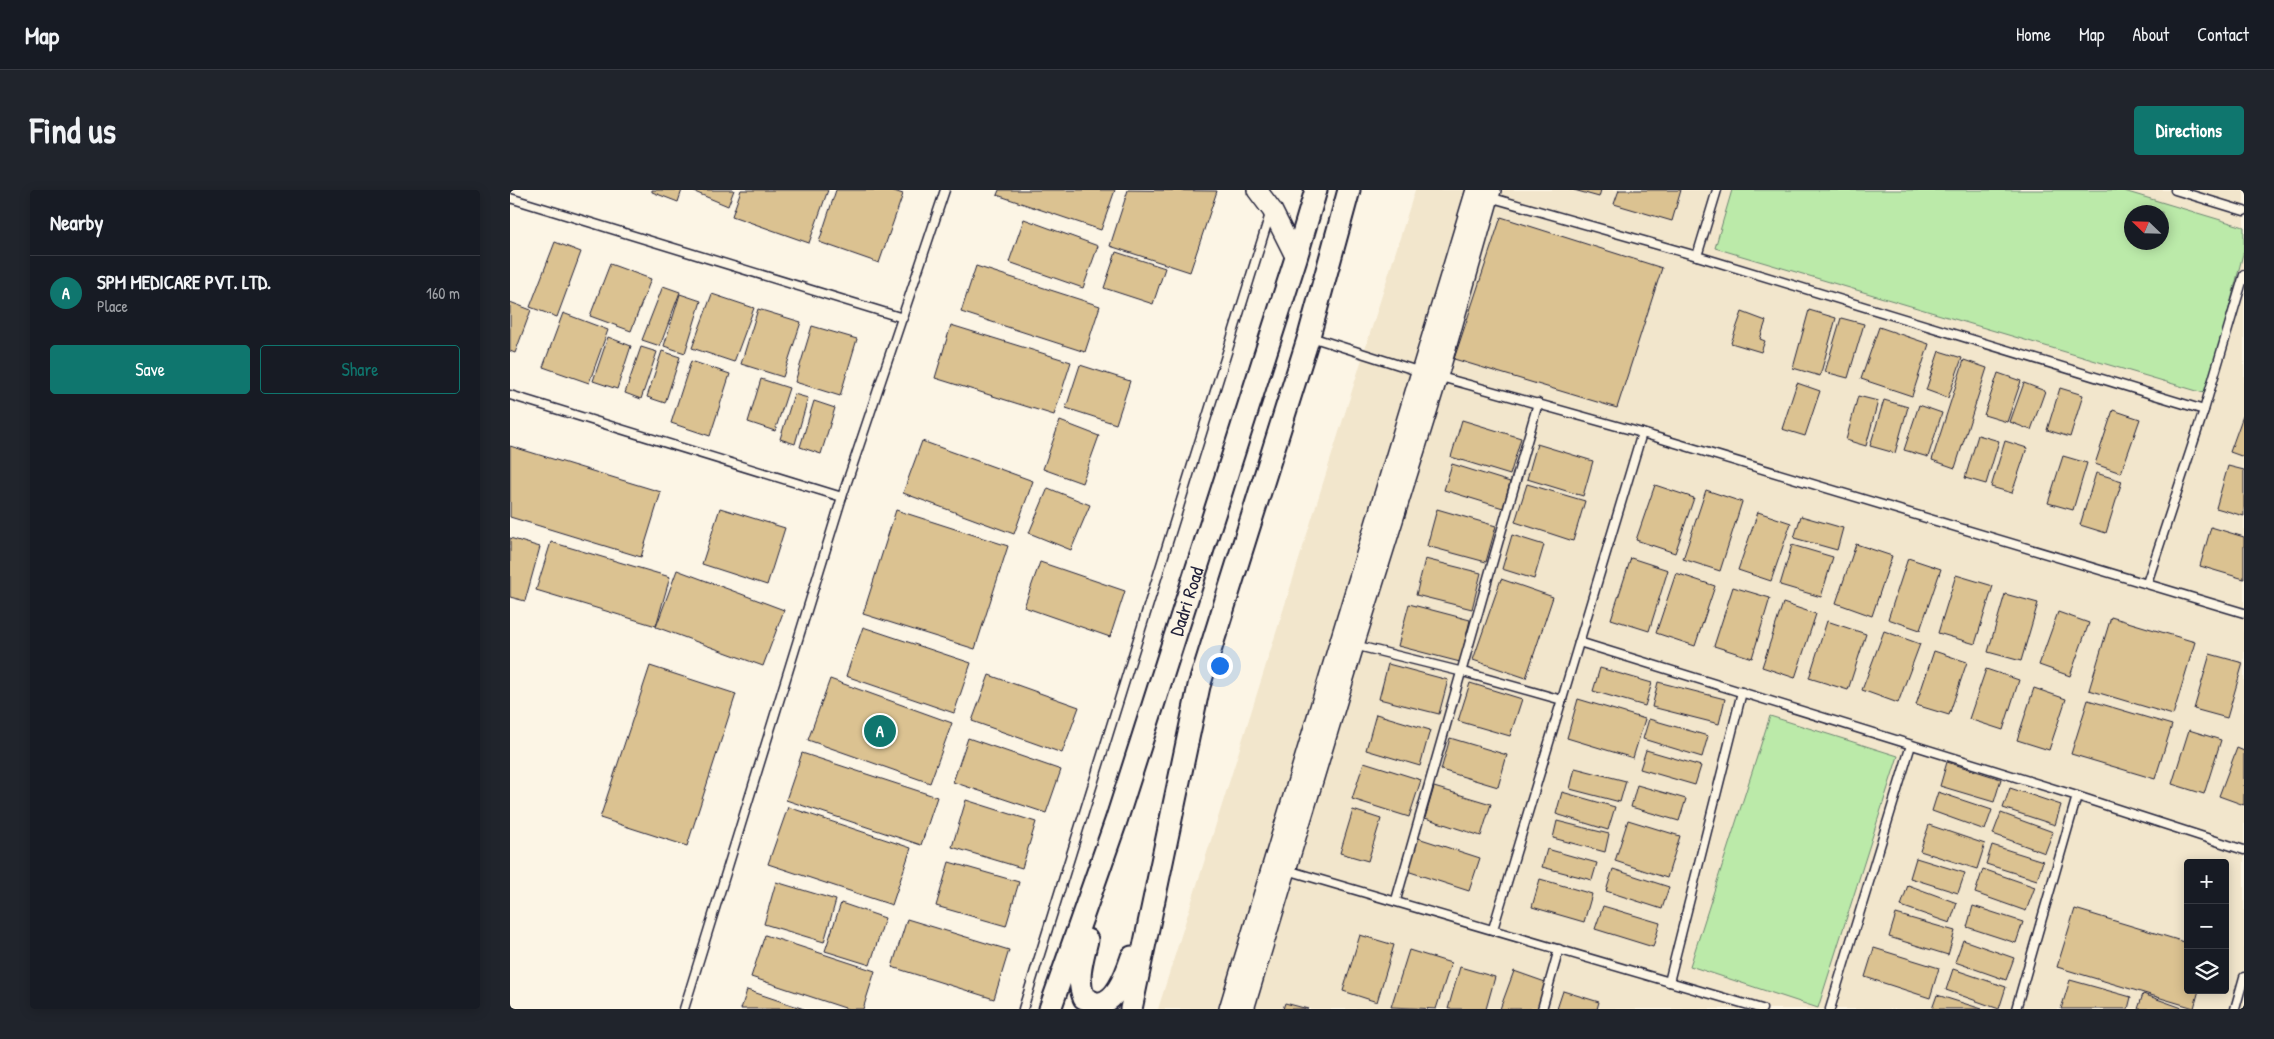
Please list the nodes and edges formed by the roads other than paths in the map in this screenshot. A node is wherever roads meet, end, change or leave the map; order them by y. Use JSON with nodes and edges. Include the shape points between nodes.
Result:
{"nodes":[{"id":1,"x":945,"y":190,"type":"edge"},
{"id":2,"x":1257,"y":190,"type":"edge"},
{"id":3,"x":1316,"y":190,"type":"edge"},
{"id":4,"x":1349,"y":190,"type":"edge"},
{"id":5,"x":1717,"y":190,"type":"edge"},
{"id":6,"x":2175,"y":190,"type":"edge"},
{"id":7,"x":1483,"y":192,"type":"edge"},
{"id":8,"x":510,"y":198,"type":"edge"},
{"id":9,"x":1272,"y":210,"type":"junction"},
{"id":10,"x":2244,"y":211,"type":"edge"},
{"id":11,"x":1697,"y":256,"type":"junction"},
{"id":12,"x":1296,"y":258,"type":"junction"},
{"id":13,"x":2244,"y":274,"type":"edge"},
{"id":14,"x":903,"y":318,"type":"junction"},
{"id":15,"x":1309,"y":336,"type":"junction"},
{"id":16,"x":1430,"y":374,"type":"junction"},
{"id":17,"x":510,"y":394,"type":"edge"},
{"id":18,"x":1538,"y":403,"type":"junction"},
{"id":19,"x":2204,"y":410,"type":"junction"},
{"id":20,"x":1642,"y":433,"type":"junction"},
{"id":21,"x":842,"y":497,"type":"junction"},
{"id":22,"x":2147,"y":583,"type":"junction"},
{"id":23,"x":2244,"y":613,"type":"edge"},
{"id":24,"x":1579,"y":642,"type":"junction"},
{"id":25,"x":1346,"y":643,"type":"junction"},
{"id":26,"x":1463,"y":672,"type":"junction"},
{"id":27,"x":1742,"y":692,"type":"junction"},
{"id":28,"x":1562,"y":700,"type":"junction"},
{"id":29,"x":1911,"y":745,"type":"junction"},
{"id":30,"x":2077,"y":796,"type":"junction"},
{"id":31,"x":1116,"y":821,"type":"junction"},
{"id":32,"x":2244,"y":850,"type":"edge"},
{"id":33,"x":1280,"y":868,"type":"junction"},
{"id":34,"x":1158,"y":884,"type":"junction"},
{"id":35,"x":1396,"y":900,"type":"junction"},
{"id":36,"x":1493,"y":929,"type":"junction"},
{"id":37,"x":1559,"y":949,"type":"junction"},
{"id":38,"x":2244,"y":977,"type":"edge"},
{"id":39,"x":1670,"y":982,"type":"junction"},
{"id":40,"x":684,"y":1009,"type":"edge"},
{"id":41,"x":1023,"y":1009,"type":"edge"},
{"id":42,"x":1050,"y":1009,"type":"edge"},
{"id":43,"x":1131,"y":1009,"type":"edge"},
{"id":44,"x":1229,"y":1009,"type":"edge"},
{"id":45,"x":1244,"y":1009,"type":"edge"},
{"id":46,"x":1542,"y":1009,"type":"edge"},
{"id":47,"x":1762,"y":1009,"type":"edge"},
{"id":48,"x":1830,"y":1009,"type":"edge"},
{"id":49,"x":2016,"y":1009,"type":"edge"},
{"id":50,"x":2234,"y":1009,"type":"edge"}],
"edges":[{"from":1,"to":14,"type":"lane"},
{"from":2,"to":9,"type":"street"},
{"from":3,"to":12,"type":"main road","name":"Dadri Road"},
{"from":4,"to":15,"type":"main road","name":"Dadri Road"},
{"from":5,"to":11,"type":"lane"},
{"from":6,"to":10,"type":"lane"},
{"from":7,"to":11,"type":"lane"},
{"from":7,"to":16,"type":"street"},
{"from":8,"to":14,"type":"lane"},
{"from":9,"to":12,"type":"street"},
{"from":9,"to":41,"type":"lane"},
{"from":11,"to":19,"type":"lane"},
{"from":12,"to":31,"type":"main road","name":"Dadri Road"},
{"from":13,"to":19,"type":"lane"},
{"from":14,"to":21,"type":"lane"},
{"from":15,"to":16,"type":"lane"},
{"from":15,"to":34,"type":"main road","name":"Dadri Road","via":[[1199,686]]},
{"from":16,"to":18,"type":"lane"},
{"from":16,"to":25,"type":"street"},
{"from":17,"to":21,"type":"lane"},
{"from":18,"to":20,"type":"lane"},
{"from":18,"to":26,"type":"lane"},
{"from":19,"to":22,"type":"lane"},
{"from":20,"to":22,"type":"lane"},
{"from":20,"to":24,"type":"lane"},
{"from":21,"to":40,"type":"lane"},
{"from":22,"to":23,"type":"lane"},
{"from":24,"to":27,"type":"lane"},
{"from":24,"to":28,"type":"lane"},
{"from":25,"to":26,"type":"lane"},
{"from":25,"to":33,"type":"street"},
{"from":26,"to":28,"type":"lane"},
{"from":26,"to":35,"type":"lane"},
{"from":27,"to":29,"type":"lane"},
{"from":27,"to":39,"type":"lane"},
{"from":28,"to":36,"type":"lane"},
{"from":29,"to":30,"type":"lane"},
{"from":29,"to":48,"type":"lane"},
{"from":30,"to":32,"type":"lane"},
{"from":30,"to":49,"type":"lane"},
{"from":31,"to":34,"type":"main road","via":[[1080,967],[1079,985],[1084,998],[1096,1003],[1108,1000],[1120,986]]},
{"from":31,"to":42,"type":"main road","name":"Dadri Road"},
{"from":33,"to":35,"type":"lane"},
{"from":33,"to":44,"type":"street"},
{"from":33,"to":45,"type":"street"},
{"from":34,"to":43,"type":"main road","name":"Dadri Road"},
{"from":35,"to":36,"type":"lane"},
{"from":36,"to":37,"type":"lane"},
{"from":37,"to":39,"type":"lane"},
{"from":37,"to":46,"type":"lane"},
{"from":38,"to":50,"type":"lane"},
{"from":39,"to":47,"type":"lane"}]}
